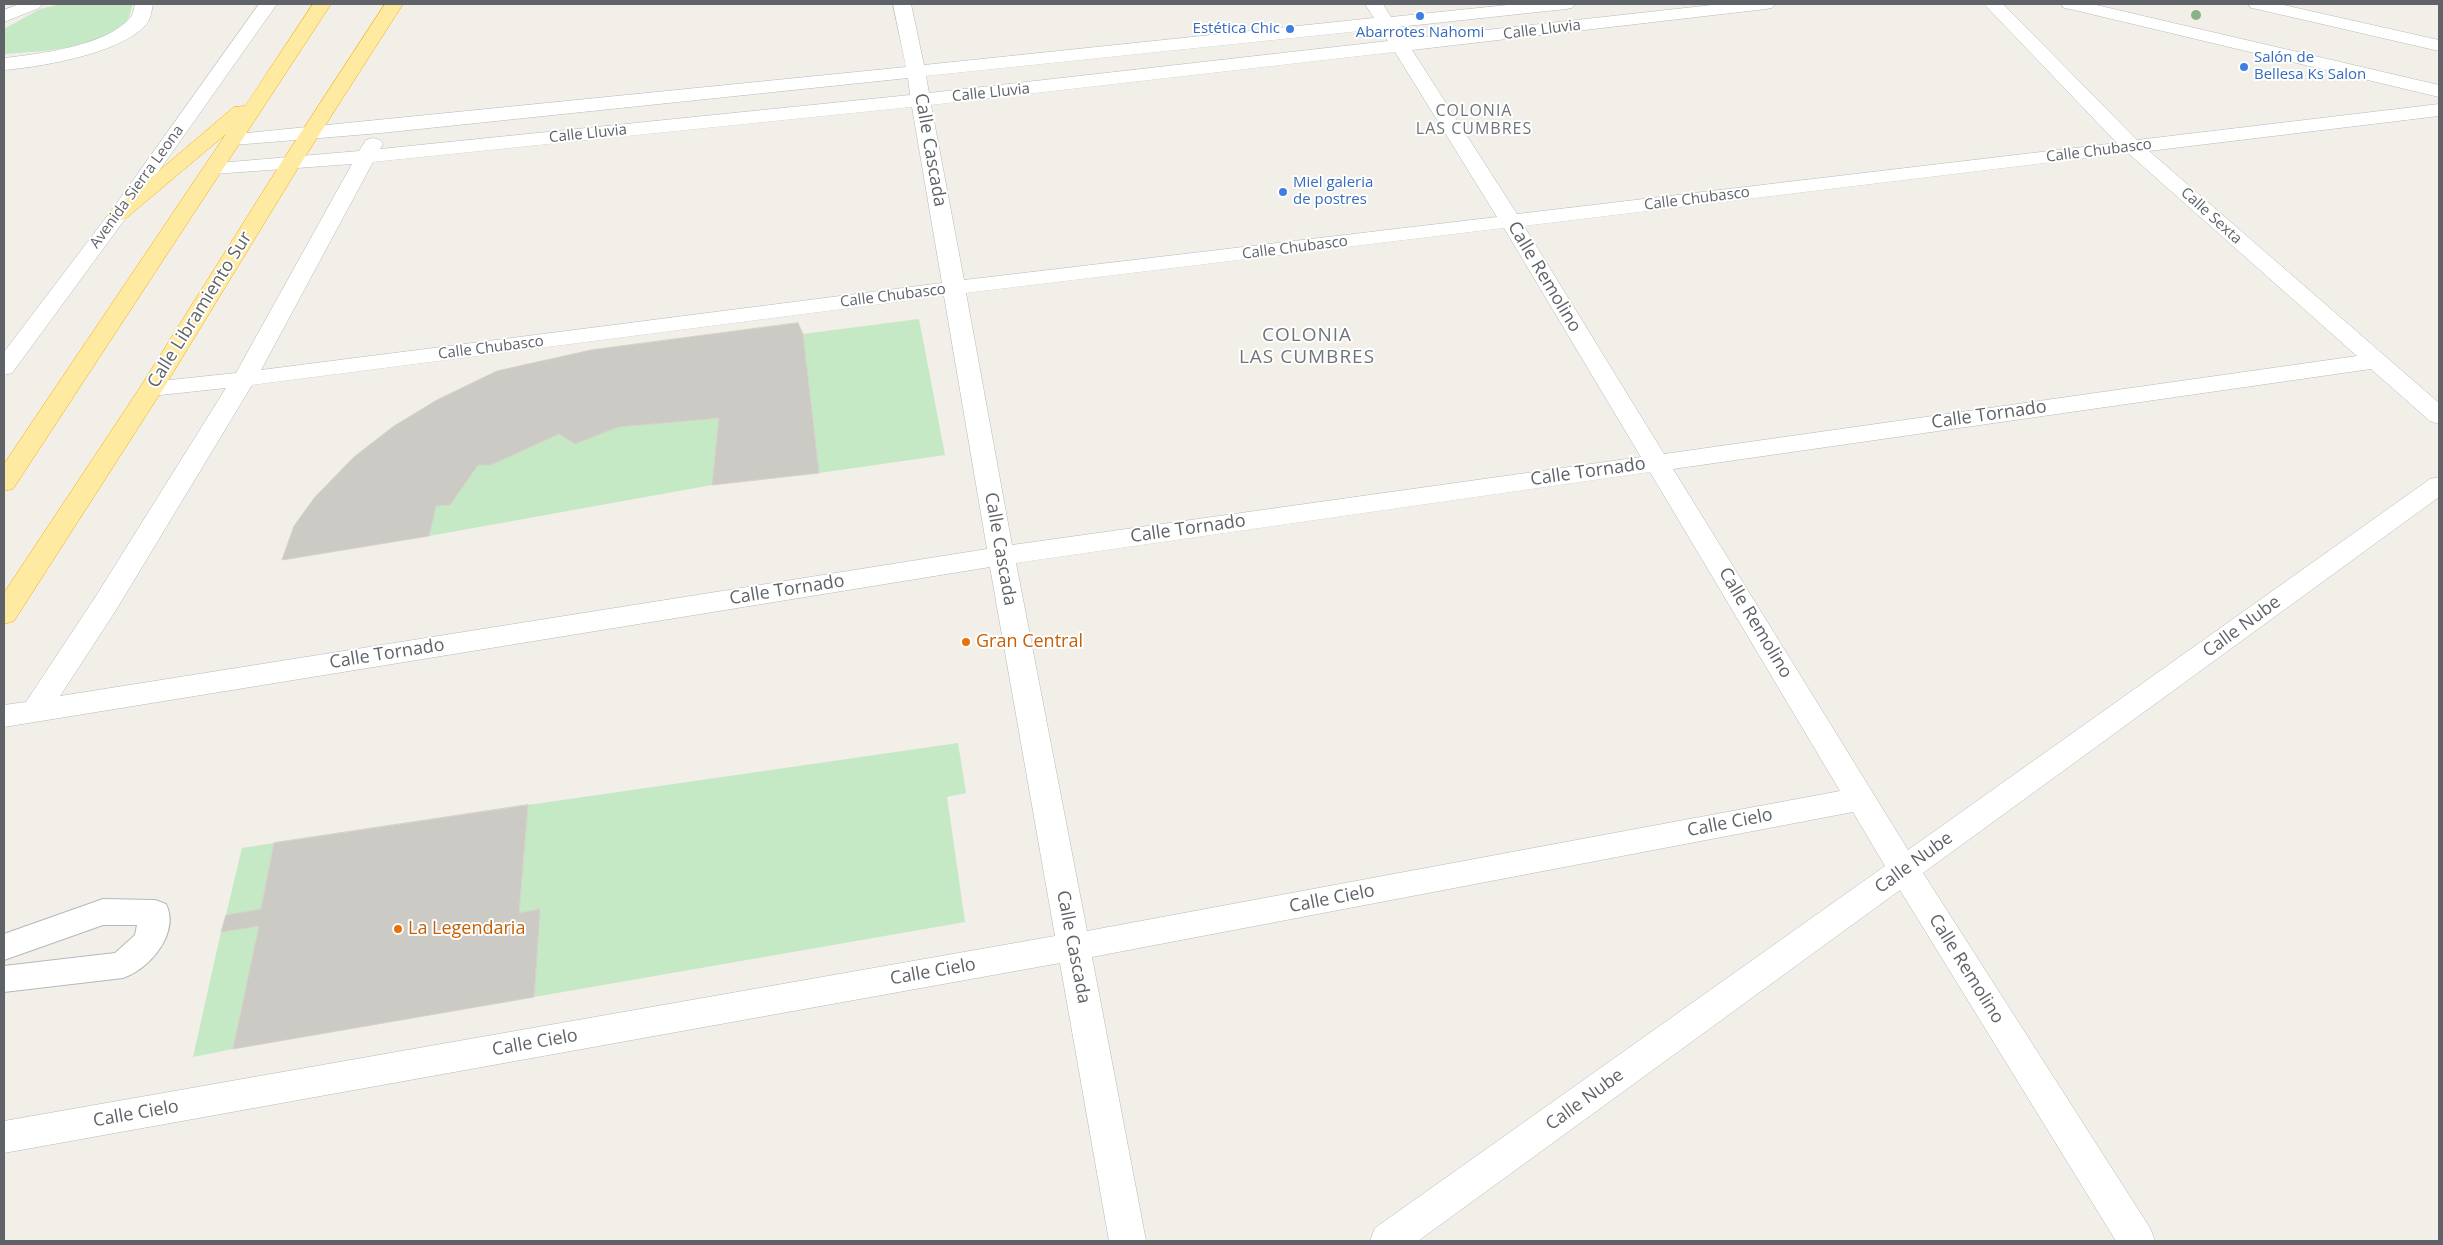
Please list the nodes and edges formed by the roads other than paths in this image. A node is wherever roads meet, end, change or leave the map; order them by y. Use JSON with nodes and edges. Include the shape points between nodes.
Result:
{"nodes":[{"id":1,"x":34,"y":4,"type":"edge"},
{"id":2,"x":144,"y":4,"type":"edge"},
{"id":3,"x":268,"y":4,"type":"edge"},
{"id":4,"x":322,"y":4,"type":"edge"},
{"id":5,"x":394,"y":4,"type":"edge"},
{"id":6,"x":902,"y":4,"type":"edge"},
{"id":7,"x":1566,"y":4,"type":"edge"},
{"id":8,"x":1766,"y":4,"type":"edge"},
{"id":9,"x":1993,"y":4,"type":"edge"},
{"id":10,"x":2070,"y":4,"type":"edge"},
{"id":11,"x":2257,"y":4,"type":"edge"},
{"id":12,"x":1380,"y":14,"type":"edge"},
{"id":13,"x":4,"y":17,"type":"edge"},
{"id":14,"x":1400,"y":46,"type":"junction"},
{"id":15,"x":2439,"y":46,"type":"edge"},
{"id":16,"x":4,"y":64,"type":"edge"},
{"id":17,"x":916,"y":72,"type":"junction"},
{"id":18,"x":265,"y":90,"type":"junction"},
{"id":19,"x":2439,"y":91,"type":"edge"},
{"id":20,"x":921,"y":100,"type":"junction"},
{"id":21,"x":2439,"y":110,"type":"edge"},
{"id":22,"x":381,"y":127,"type":"junction"},
{"id":23,"x":310,"y":134,"type":"junction"},
{"id":24,"x":234,"y":138,"type":"junction"},
{"id":25,"x":2132,"y":146,"type":"junction"},
{"id":26,"x":366,"y":157,"type":"junction"},
{"id":27,"x":291,"y":163,"type":"junction"},
{"id":28,"x":214,"y":168,"type":"junction"},
{"id":29,"x":118,"y":215,"type":"junction"},
{"id":30,"x":1511,"y":222,"type":"junction"},
{"id":31,"x":954,"y":288,"type":"junction"},
{"id":32,"x":2374,"y":361,"type":"junction"},
{"id":33,"x":5,"y":365,"type":"edge"},
{"id":34,"x":244,"y":379,"type":"junction"},
{"id":35,"x":151,"y":389,"type":"junction"},
{"id":36,"x":2439,"y":416,"type":"edge"},
{"id":37,"x":1656,"y":462,"type":"junction"},
{"id":38,"x":4,"y":483,"type":"edge"},
{"id":39,"x":2439,"y":485,"type":"edge"},
{"id":40,"x":1001,"y":556,"type":"junction"},
{"id":41,"x":4,"y":614,"type":"edge"},
{"id":42,"x":35,"y":711,"type":"junction"},
{"id":43,"x":4,"y":716,"type":"edge"},
{"id":44,"x":1861,"y":798,"type":"junction"},
{"id":45,"x":1904,"y":870,"type":"junction"},
{"id":46,"x":4,"y":947,"type":"edge"},
{"id":47,"x":1073,"y":947,"type":"junction"},
{"id":48,"x":4,"y":979,"type":"edge"},
{"id":49,"x":4,"y":1137,"type":"edge"},
{"id":50,"x":1128,"y":1241,"type":"edge"},
{"id":51,"x":1388,"y":1241,"type":"edge"},
{"id":52,"x":2137,"y":1241,"type":"edge"}],
"edges":[{"from":1,"to":13,"type":"street"},
{"from":2,"to":16,"type":"street","via":[[140,20],[118,36],[87,49]]},
{"from":3,"to":29,"type":"street","name":"Avenida Sierra Leona"},
{"from":4,"to":18,"type":"highway"},
{"from":5,"to":23,"type":"highway","name":"Calle Libramiento Sur"},
{"from":6,"to":17,"type":"street","name":"Calle Cascada"},
{"from":7,"to":12,"type":"street","name":"Calle Lluvia"},
{"from":8,"to":14,"type":"street","name":"Calle Lluvia"},
{"from":9,"to":25,"type":"street","name":"Calle Sexta"},
{"from":10,"to":19,"type":"street"},
{"from":11,"to":15,"type":"street"},
{"from":12,"to":14,"type":"street","name":"Calle Remolino"},
{"from":12,"to":17,"type":"street","name":"Calle Lluvia"},
{"from":14,"to":20,"type":"street","name":"Calle Lluvia"},
{"from":14,"to":30,"type":"street","name":"Calle Remolino"},
{"from":17,"to":20,"type":"street","name":"Calle Cascada"},
{"from":17,"to":22,"type":"street","name":"Calle Lluvia"},
{"from":18,"to":24,"type":"highway"},
{"from":18,"to":29,"type":"highway"},
{"from":20,"to":26,"type":"street","name":"Calle Lluvia"},
{"from":20,"to":31,"type":"street","name":"Calle Cascada"},
{"from":21,"to":25,"type":"street","name":"Calle Chubasco"},
{"from":22,"to":23,"type":"street","name":"Calle Lluvia"},
{"from":22,"to":26,"type":"street"},
{"from":23,"to":24,"type":"street","name":"Calle Lluvia"},
{"from":23,"to":27,"type":"highway","name":"Calle Libramiento Sur"},
{"from":24,"to":28,"type":"highway"},
{"from":25,"to":30,"type":"street","name":"Calle Chubasco"},
{"from":25,"to":32,"type":"street","name":"Calle Sexta"},
{"from":26,"to":27,"type":"street","name":"Calle Lluvia"},
{"from":26,"to":34,"type":"street"},
{"from":27,"to":28,"type":"street","name":"Calle Lluvia"},
{"from":27,"to":35,"type":"highway","name":"Calle Libramiento Sur"},
{"from":28,"to":38,"type":"highway"},
{"from":29,"to":33,"type":"street","name":"Avenida Sierra Leona"},
{"from":30,"to":31,"type":"street","name":"Calle Chubasco"},
{"from":30,"to":37,"type":"street","name":"Calle Remolino"},
{"from":31,"to":34,"type":"street","name":"Calle Chubasco"},
{"from":31,"to":40,"type":"street","name":"Calle Cascada"},
{"from":32,"to":36,"type":"street","name":"Calle Sexta"},
{"from":32,"to":37,"type":"street","name":"Calle Tornado"},
{"from":34,"to":35,"type":"street","name":"Calle Chubasco"},
{"from":34,"to":42,"type":"street","via":[[106,603]]},
{"from":35,"to":41,"type":"highway","name":"Calle Libramiento Sur"},
{"from":37,"to":40,"type":"street","name":"Calle Tornado"},
{"from":37,"to":44,"type":"street","name":"Calle Remolino"},
{"from":39,"to":45,"type":"street","name":"Calle Nube"},
{"from":40,"to":42,"type":"street","name":"Calle Tornado"},
{"from":40,"to":47,"type":"street","name":"Calle Cascada"},
{"from":42,"to":43,"type":"street","name":"Calle Tornado"},
{"from":44,"to":45,"type":"street","name":"Calle Remolino"},
{"from":44,"to":47,"type":"street","name":"Calle Cielo"},
{"from":45,"to":51,"type":"street","name":"Calle Nube"},
{"from":45,"to":52,"type":"street","name":"Calle Remolino"},
{"from":46,"to":48,"type":"lane","via":[[103,912],[155,913],[149,941],[123,965]]},
{"from":47,"to":49,"type":"street","name":"Calle Cielo"},
{"from":47,"to":50,"type":"street","name":"Calle Cascada"}]}
